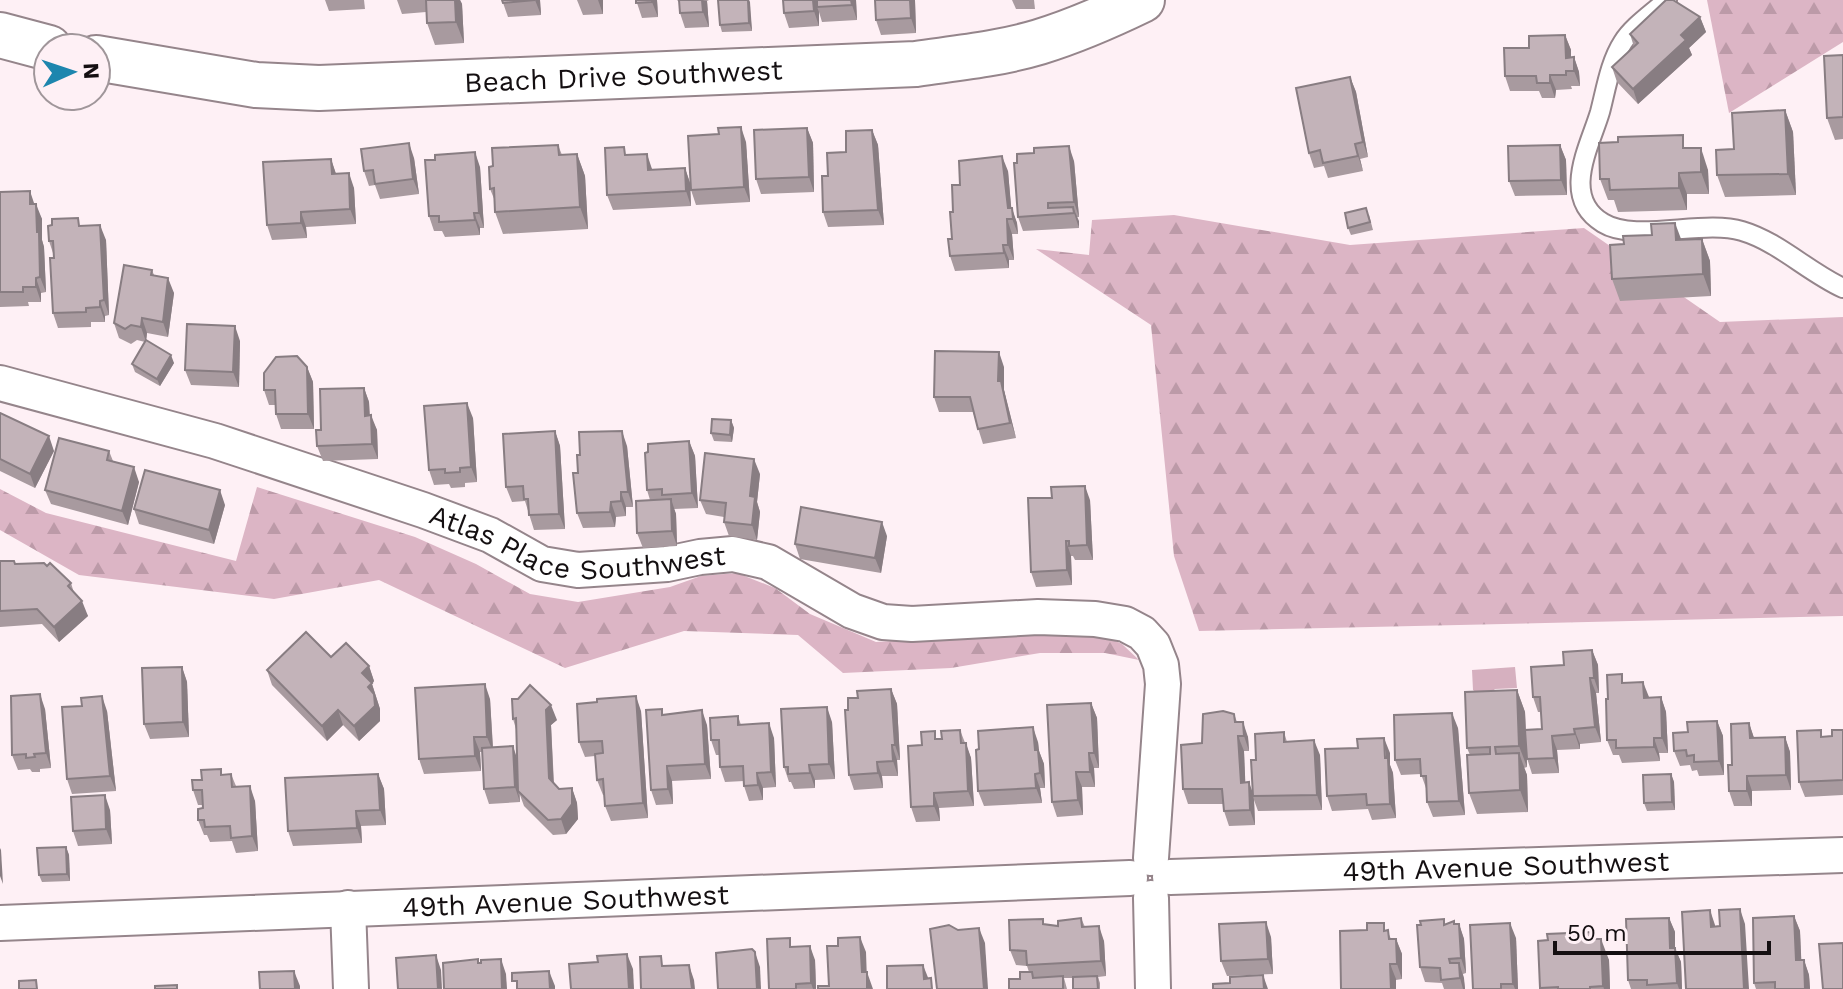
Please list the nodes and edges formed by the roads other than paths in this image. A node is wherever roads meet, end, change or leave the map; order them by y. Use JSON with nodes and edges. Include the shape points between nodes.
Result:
{"nodes":[{"id":1,"x":1142,"y":0,"type":"edge"},
{"id":2,"x":1667,"y":0,"type":"edge"},
{"id":3,"x":0,"y":35,"type":"edge"},
{"id":4,"x":32,"y":43,"type":"edge"},
{"id":5,"x":112,"y":61,"type":"edge"},
{"id":6,"x":1843,"y":288,"type":"edge"},
{"id":7,"x":0,"y":383,"type":"edge"},
{"id":8,"x":1843,"y":855,"type":"edge"},
{"id":9,"x":1150,"y":878,"type":"junction"},
{"id":10,"x":348,"y":908,"type":"junction"},
{"id":11,"x":0,"y":923,"type":"edge"},
{"id":12,"x":351,"y":989,"type":"edge"},
{"id":13,"x":1153,"y":989,"type":"edge"}],
"edges":[{"from":1,"to":5,"type":"main road","name":"Beach Drive Southwest","via":[[1037,42],[916,64],[319,88],[256,85]]},
{"from":2,"to":6,"type":"lane","via":[[1618,51],[1583,155],[1581,190],[1587,208],[1599,221],[1621,229],[1741,231]]},
{"from":3,"to":4,"type":"main road"},
{"from":7,"to":9,"type":"street","name":"Atlas Place Southwest","via":[[215,441],[423,510],[490,535],[542,564],[578,570],[733,554],[768,562],[852,611],[883,622],[1038,617],[1125,624],[1153,645],[1163,684]]},
{"from":8,"to":9,"type":"street","name":"49th Avenue Southwest"},
{"from":9,"to":10,"type":"street","name":"49th Avenue Southwest"},
{"from":9,"to":13,"type":"street"},
{"from":10,"to":11,"type":"street","name":"49th Avenue Southwest"},
{"from":10,"to":12,"type":"street"}]}
